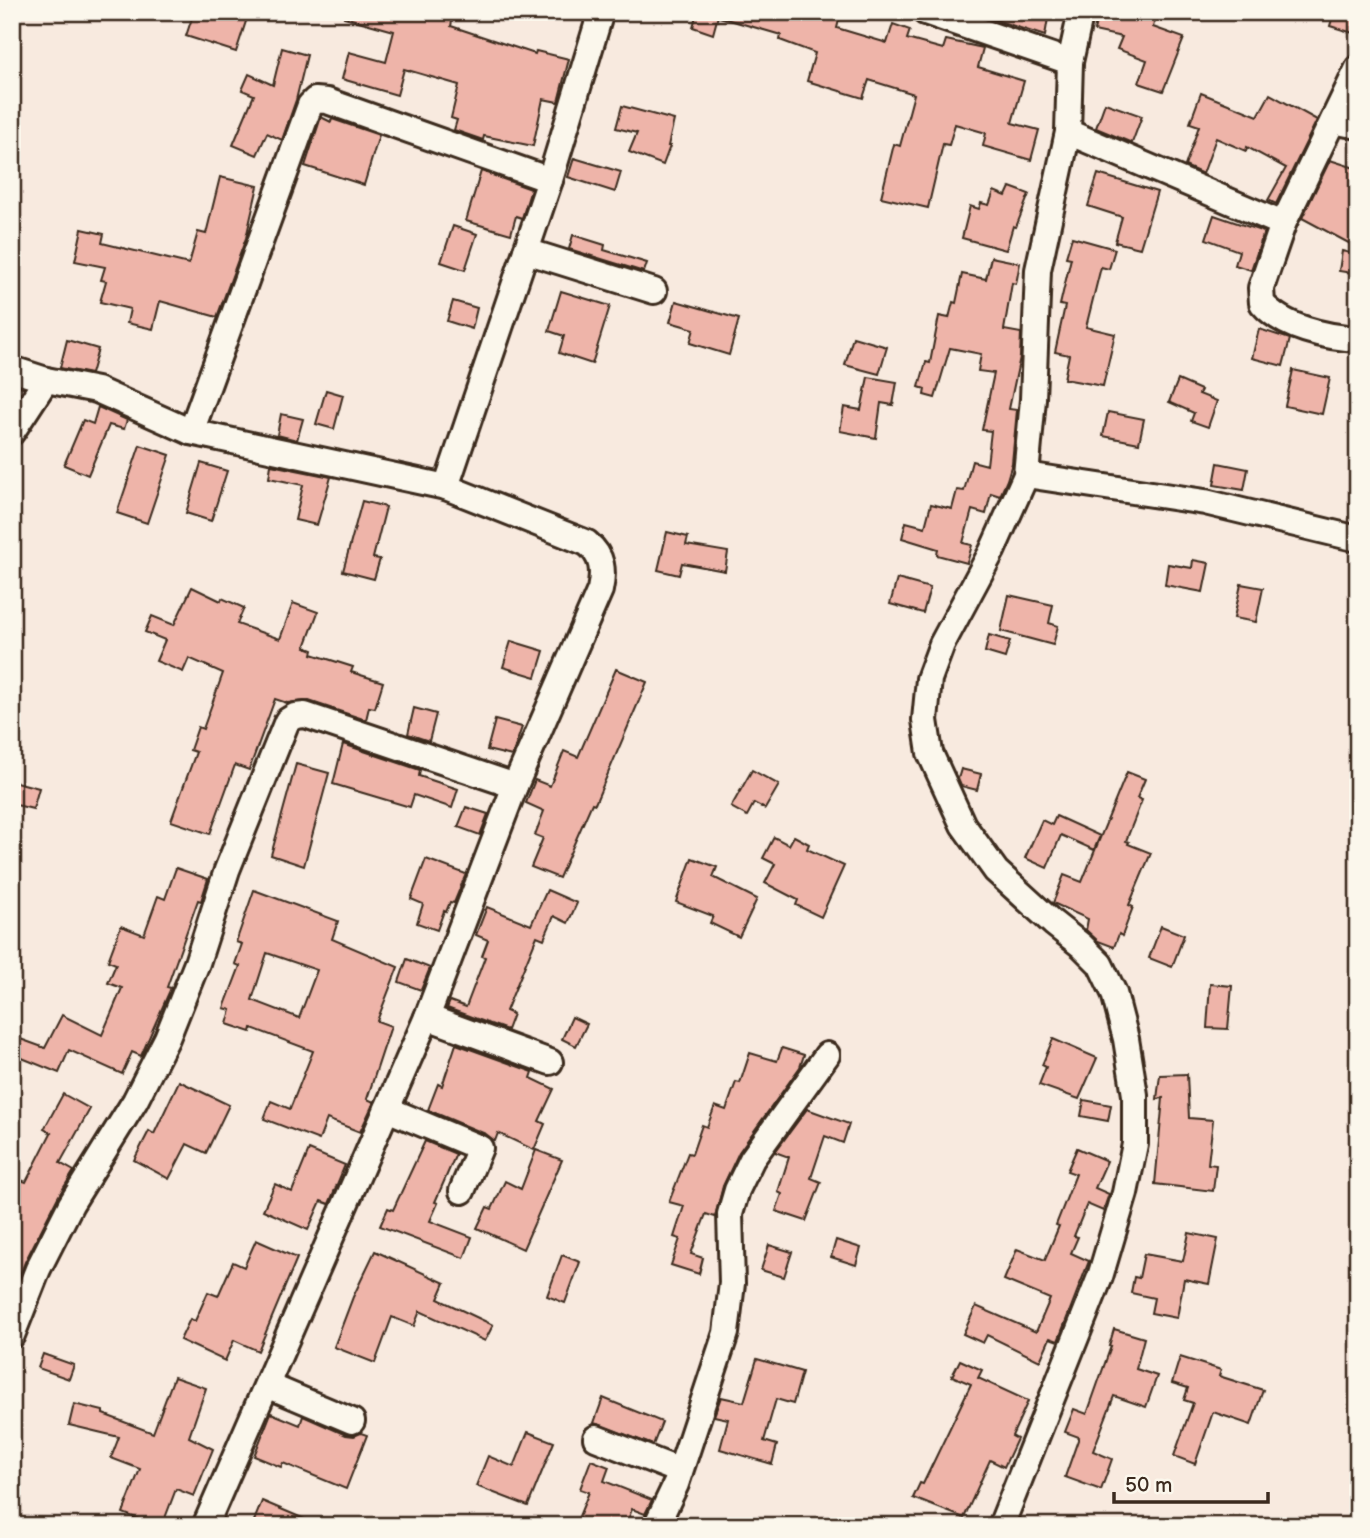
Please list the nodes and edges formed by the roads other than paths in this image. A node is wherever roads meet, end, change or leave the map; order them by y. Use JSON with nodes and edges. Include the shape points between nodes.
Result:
{"nodes":[{"id":1,"x":601,"y":12,"type":"edge"},
{"id":2,"x":925,"y":12,"type":"edge"},
{"id":3,"x":1081,"y":12,"type":"edge"},
{"id":4,"x":1070,"y":62,"type":"junction"},
{"id":5,"x":1358,"y":68,"type":"edge"},
{"id":6,"x":1333,"y":121,"type":"junction"},
{"id":7,"x":1358,"y":126,"type":"edge"},
{"id":8,"x":1068,"y":132,"type":"junction"},
{"id":9,"x":550,"y":180,"type":"junction"},
{"id":10,"x":1283,"y":224,"type":"junction"},
{"id":11,"x":526,"y":251,"type":"junction"},
{"id":12,"x":654,"y":291,"type":"dead end"},
{"id":13,"x":1358,"y":339,"type":"edge"},
{"id":14,"x":12,"y":369,"type":"edge"},
{"id":15,"x":46,"y":380,"type":"junction"},
{"id":16,"x":12,"y":432,"type":"edge"},
{"id":17,"x":191,"y":432,"type":"junction"},
{"id":18,"x":1026,"y":475,"type":"junction"},
{"id":19,"x":446,"y":487,"type":"junction"},
{"id":20,"x":1358,"y":539,"type":"edge"},
{"id":21,"x":515,"y":786,"type":"junction"},
{"id":22,"x":427,"y":1017,"type":"junction"},
{"id":23,"x":827,"y":1055,"type":"dead end"},
{"id":24,"x":550,"y":1062,"type":"dead end"},
{"id":25,"x":387,"y":1109,"type":"junction"},
{"id":26,"x":462,"y":1191,"type":"dead end"},
{"id":27,"x":12,"y":1335,"type":"edge"},
{"id":28,"x":267,"y":1385,"type":"junction"},
{"id":29,"x":352,"y":1421,"type":"dead end"},
{"id":30,"x":596,"y":1438,"type":"dead end"},
{"id":31,"x":680,"y":1471,"type":"junction"},
{"id":32,"x":205,"y":1526,"type":"edge"},
{"id":33,"x":656,"y":1526,"type":"edge"},
{"id":34,"x":1001,"y":1526,"type":"edge"}],
"edges":[{"from":1,"to":9,"type":"street"},
{"from":2,"to":4,"type":"street"},
{"from":3,"to":4,"type":"street"},
{"from":4,"to":8,"type":"street"},
{"from":5,"to":6,"type":"street"},
{"from":6,"to":7,"type":"street"},
{"from":6,"to":10,"type":"street"},
{"from":8,"to":10,"type":"street"},
{"from":8,"to":18,"type":"street","via":[[1038,270]]},
{"from":9,"to":11,"type":"street"},
{"from":9,"to":17,"type":"street","via":[[315,100]]},
{"from":10,"to":13,"type":"street","via":[[1261,288],[1262,303],[1299,328]]},
{"from":11,"to":12,"type":"street"},
{"from":11,"to":19,"type":"street"},
{"from":14,"to":15,"type":"street"},
{"from":15,"to":16,"type":"street"},
{"from":15,"to":17,"type":"street","via":[[97,390]]},
{"from":17,"to":19,"type":"street"},
{"from":18,"to":20,"type":"street","via":[[1205,502]]},
{"from":18,"to":34,"type":"street","via":[[929,679],[925,720],[930,753],[963,825],[996,870],[1100,964],[1114,993],[1126,1039],[1135,1095],[1135,1144],[1100,1278]]},
{"from":19,"to":21,"type":"street","via":[[587,542],[601,563],[600,590]]},
{"from":21,"to":22,"type":"street"},
{"from":21,"to":27,"type":"street","via":[[305,715],[287,721],[167,1038],[135,1101],[71,1203]]},
{"from":22,"to":24,"type":"street"},
{"from":22,"to":25,"type":"street"},
{"from":23,"to":31,"type":"street","via":[[751,1159],[737,1190],[730,1214],[732,1283],[726,1333]]},
{"from":25,"to":26,"type":"street","via":[[480,1148]]},
{"from":25,"to":28,"type":"street"},
{"from":28,"to":29,"type":"street"},
{"from":28,"to":32,"type":"street"},
{"from":30,"to":31,"type":"street"},
{"from":31,"to":33,"type":"street"}]}
